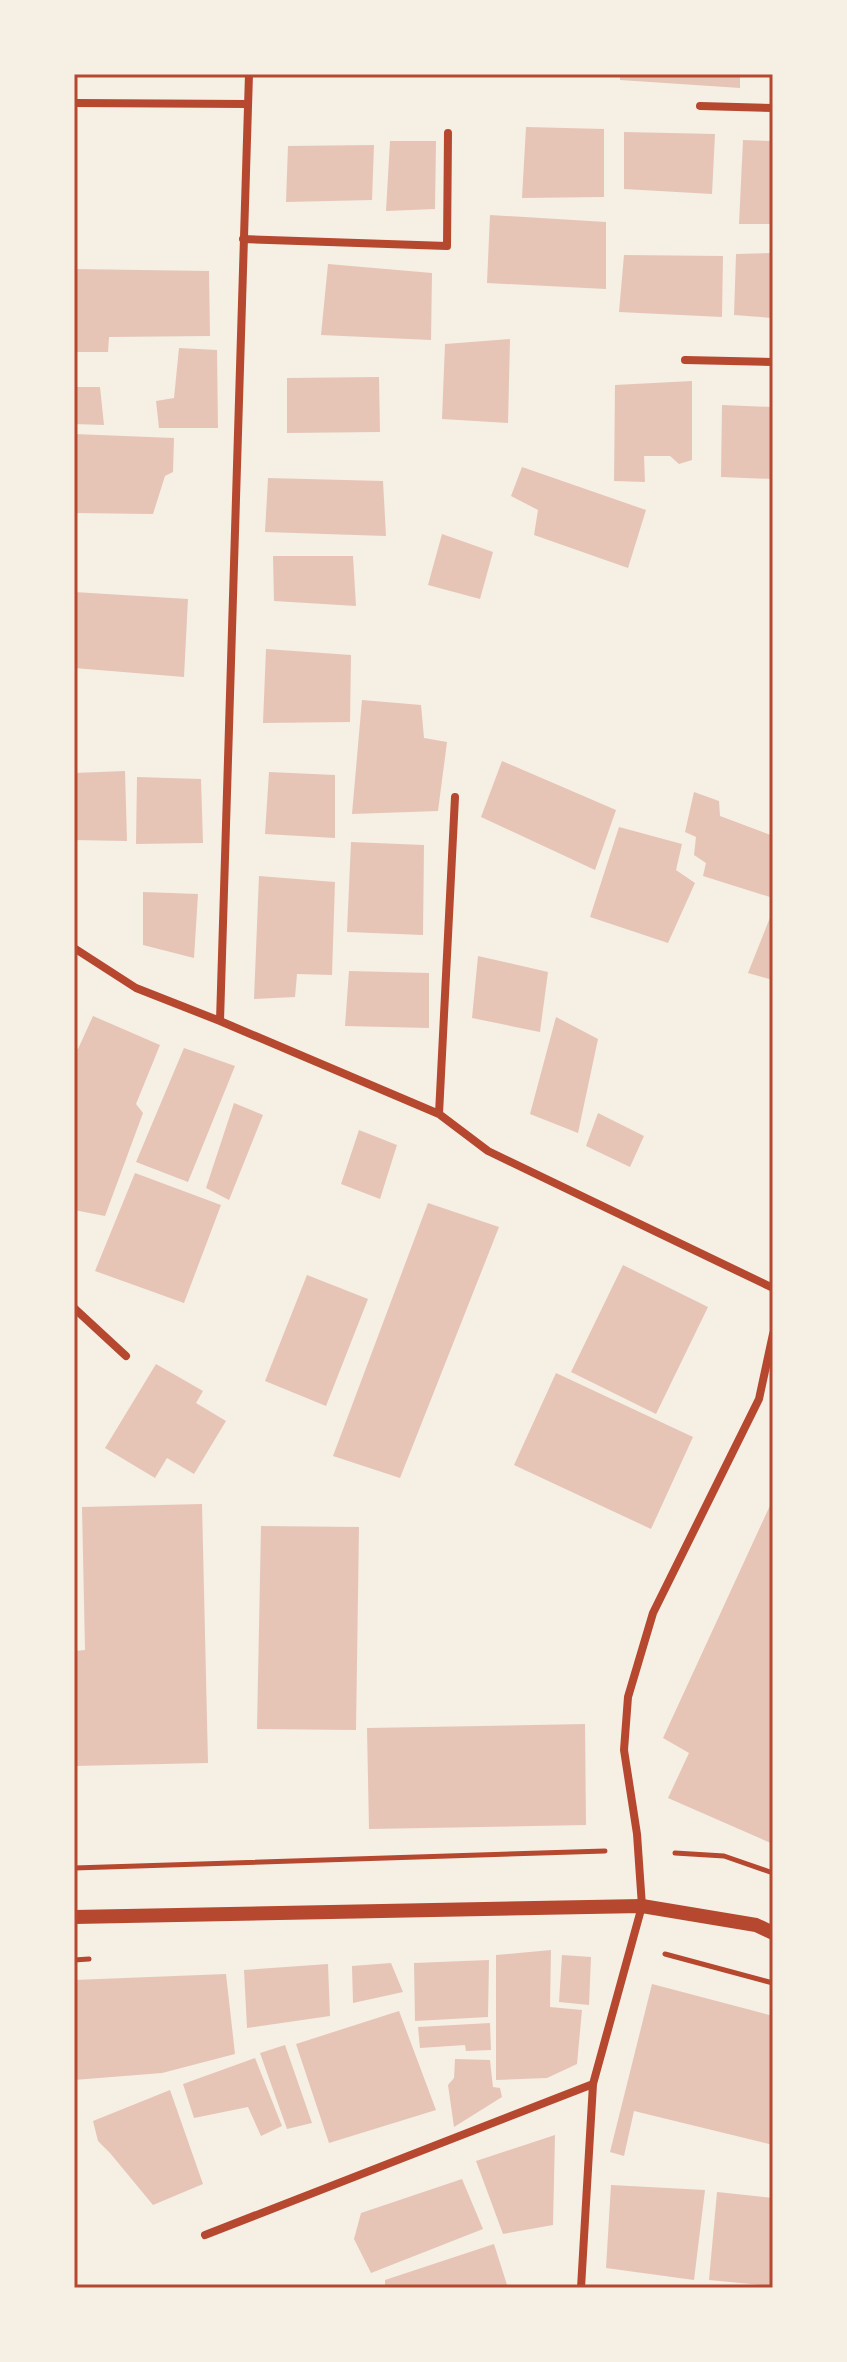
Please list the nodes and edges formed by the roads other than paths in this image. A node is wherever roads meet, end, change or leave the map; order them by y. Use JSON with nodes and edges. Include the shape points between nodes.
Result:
{"nodes":[{"id":1,"x":249,"y":74,"type":"edge"},
{"id":2,"x":74,"y":103,"type":"edge"},
{"id":3,"x":248,"y":104,"type":"junction"},
{"id":4,"x":700,"y":106,"type":"dead end"},
{"id":5,"x":773,"y":108,"type":"edge"},
{"id":6,"x":448,"y":133,"type":"dead end"},
{"id":7,"x":243,"y":239,"type":"junction"},
{"id":8,"x":685,"y":360,"type":"dead end"},
{"id":9,"x":773,"y":362,"type":"edge"},
{"id":10,"x":455,"y":797,"type":"dead end"},
{"id":11,"x":74,"y":948,"type":"edge"},
{"id":12,"x":220,"y":1021,"type":"junction"},
{"id":13,"x":439,"y":1114,"type":"junction"},
{"id":14,"x":773,"y":1288,"type":"edge"},
{"id":15,"x":74,"y":1308,"type":"edge"},
{"id":16,"x":773,"y":1334,"type":"edge"},
{"id":17,"x":126,"y":1356,"type":"dead end"},
{"id":18,"x":642,"y":1906,"type":"junction"},
{"id":19,"x":74,"y":1917,"type":"edge"},
{"id":20,"x":773,"y":1933,"type":"edge"},
{"id":21,"x":593,"y":2084,"type":"junction"},
{"id":22,"x":205,"y":2235,"type":"dead end"},
{"id":23,"x":581,"y":2288,"type":"edge"}],
"edges":[{"from":1,"to":3,"type":"street"},
{"from":2,"to":3,"type":"street"},
{"from":3,"to":7,"type":"street"},
{"from":4,"to":5,"type":"street"},
{"from":6,"to":7,"type":"street","via":[[447,246]]},
{"from":7,"to":12,"type":"street"},
{"from":8,"to":9,"type":"street"},
{"from":10,"to":13,"type":"street"},
{"from":11,"to":12,"type":"street","via":[[136,988]]},
{"from":12,"to":13,"type":"street"},
{"from":13,"to":14,"type":"street","via":[[488,1151]]},
{"from":15,"to":17,"type":"street"},
{"from":16,"to":18,"type":"street","via":[[759,1399],[653,1613],[628,1697],[624,1750]]},
{"from":18,"to":19,"type":"street"},
{"from":18,"to":20,"type":"street","via":[[756,1925]]},
{"from":18,"to":21,"type":"street"},
{"from":21,"to":22,"type":"street"},
{"from":21,"to":23,"type":"street"}]}
